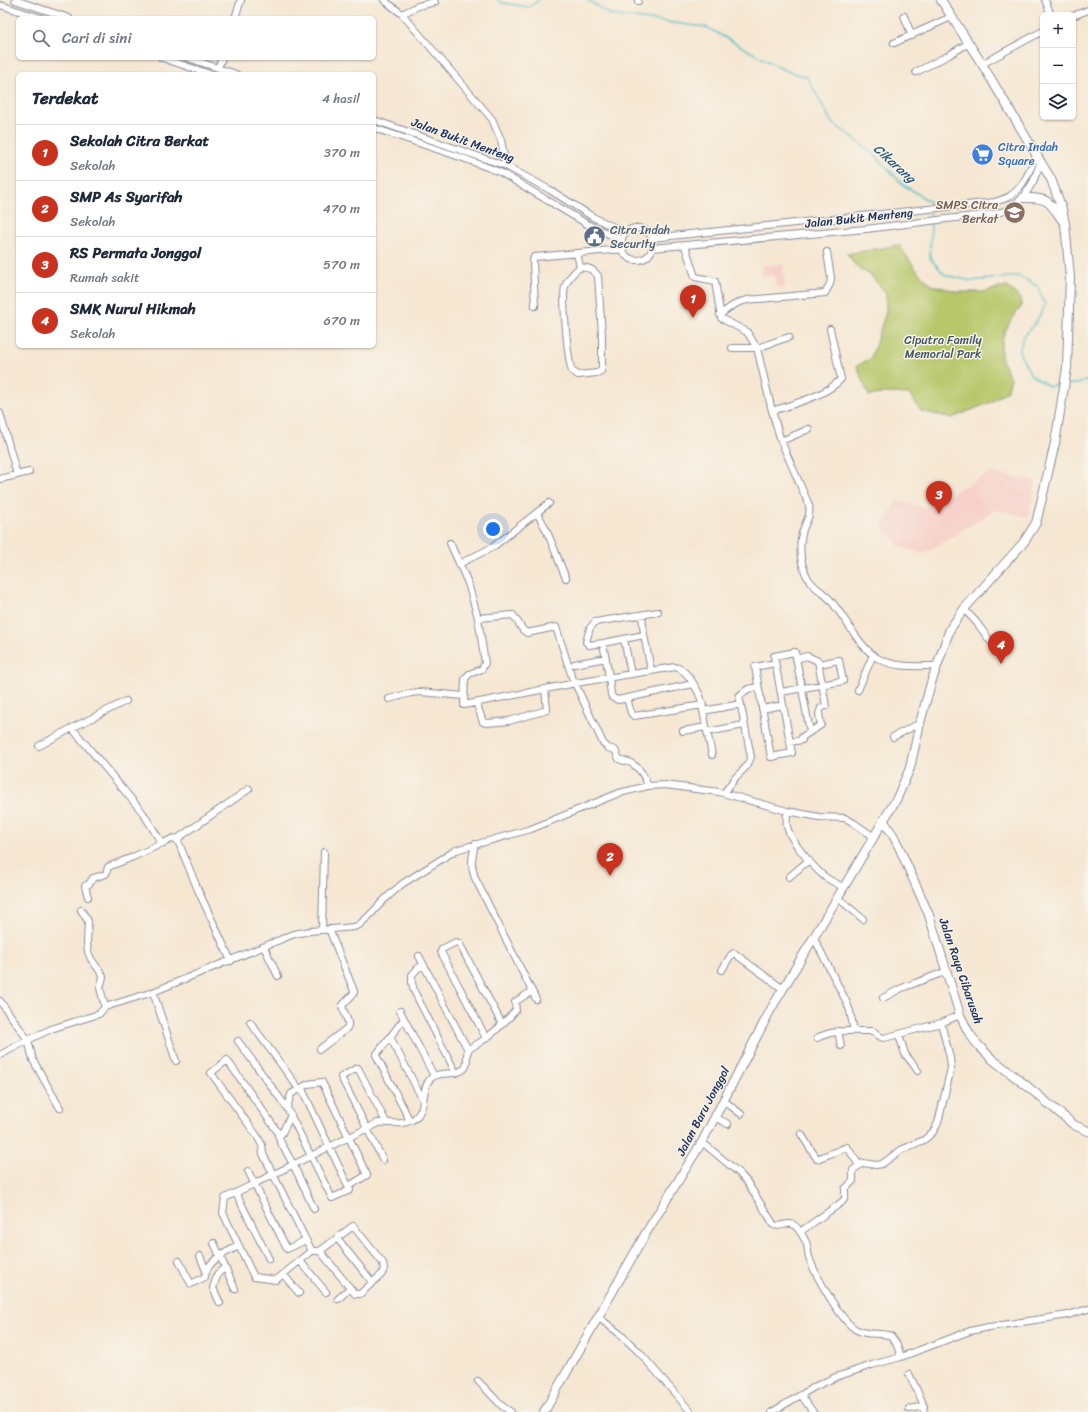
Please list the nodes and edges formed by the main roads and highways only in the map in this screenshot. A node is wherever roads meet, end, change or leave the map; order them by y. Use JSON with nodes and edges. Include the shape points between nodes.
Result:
{"nodes":[{"id":1,"x":941,"y":0,"type":"edge"},
{"id":2,"x":1023,"y":198,"type":"road end"},
{"id":3,"x":1065,"y":224,"type":"junction"},
{"id":4,"x":883,"y":820,"type":"junction"},
{"id":5,"x":1088,"y":1131,"type":"edge"},
{"id":6,"x":545,"y":1412,"type":"edge"}],
"edges":[{"from":1,"to":3,"type":"main road","name":"Jalan Baru Jonggol","via":[[1051,179]]},
{"from":2,"to":3,"type":"main road","via":[[1047,201]]},
{"from":3,"to":4,"type":"main road","name":"Jalan Baru Jonggol","via":[[1070,277],[1067,368],[1036,523],[1024,542],[964,609],[950,629],[936,666],[907,776]]},
{"from":4,"to":5,"type":"main road","name":"Jalan Raya Cibarusah","via":[[893,835],[928,915],[960,1015],[969,1033],[992,1059],[1074,1125]]},
{"from":4,"to":6,"type":"main road","name":"Jalan Baru Jonggol","via":[[783,989],[702,1142],[657,1214]]}]}
